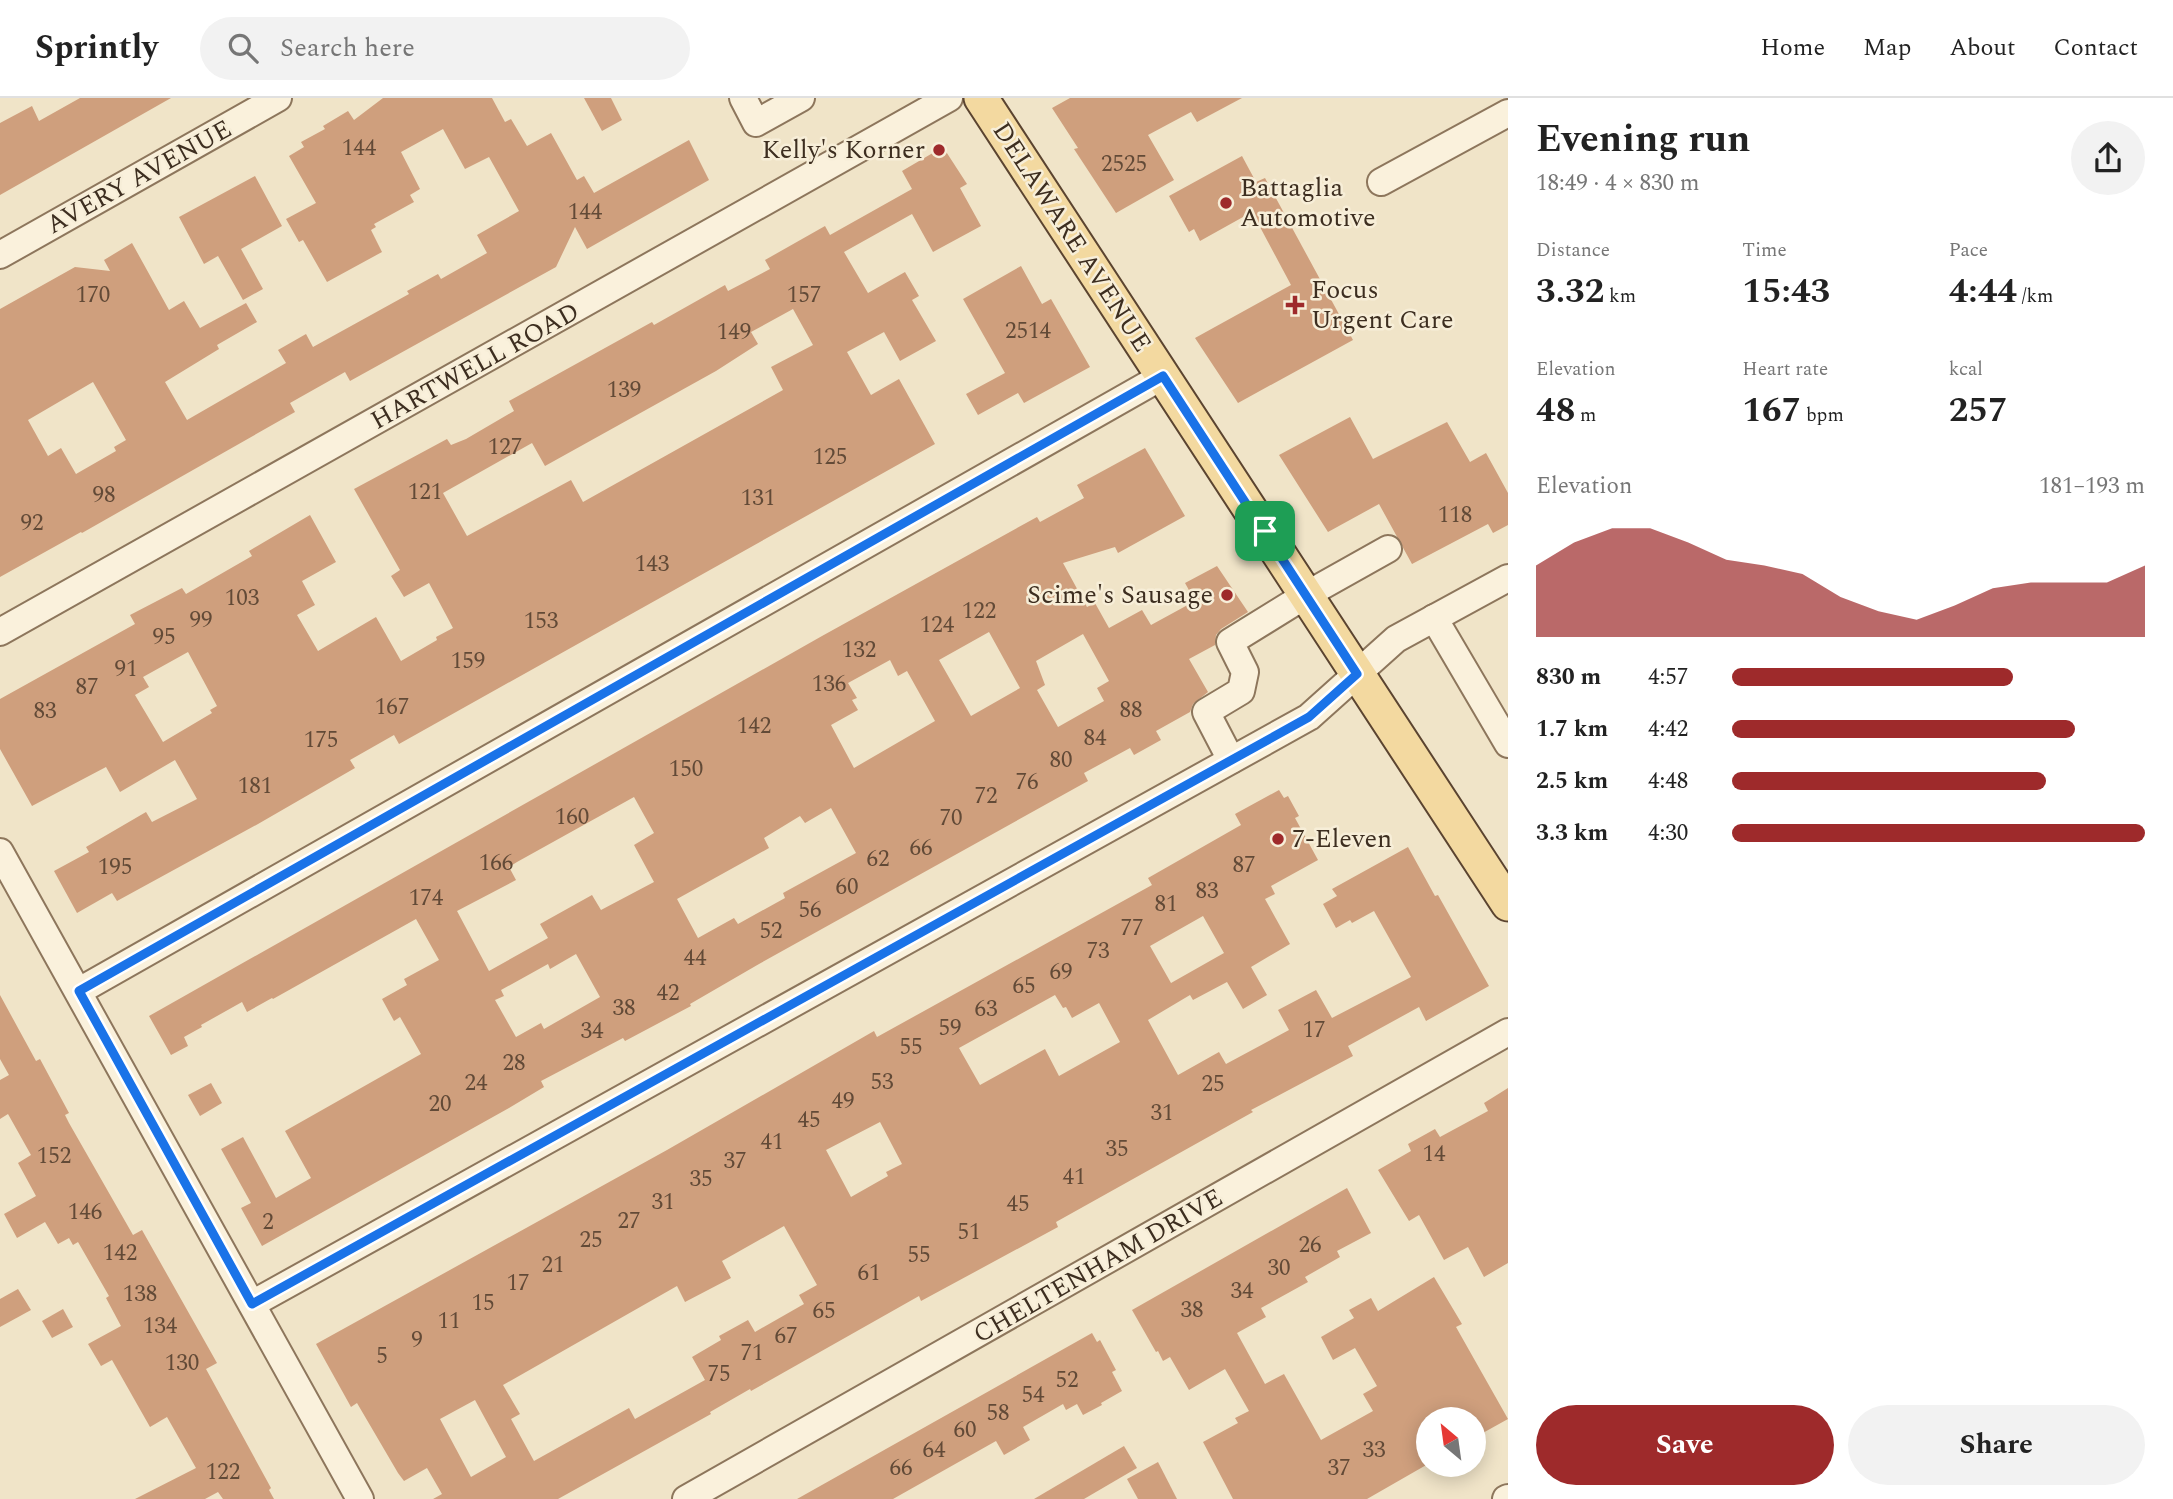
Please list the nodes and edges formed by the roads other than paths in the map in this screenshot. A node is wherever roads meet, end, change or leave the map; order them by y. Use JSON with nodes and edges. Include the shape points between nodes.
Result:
{"nodes":[{"id":1,"x":278,"y":98,"type":"edge"},
{"id":2,"x":743,"y":98,"type":"edge"},
{"id":3,"x":801,"y":98,"type":"edge"},
{"id":4,"x":949,"y":98,"type":"edge"},
{"id":5,"x":988,"y":100,"type":"edge"},
{"id":6,"x":1508,"y":113,"type":"edge"},
{"id":7,"x":1381,"y":183,"type":"dead end"},
{"id":8,"x":0,"y":255,"type":"edge"},
{"id":9,"x":1163,"y":376,"type":"junction"},
{"id":10,"x":1388,"y":549,"type":"dead end"},
{"id":11,"x":1508,"y":578,"type":"edge"},
{"id":12,"x":1306,"y":595,"type":"junction"},
{"id":13,"x":1434,"y":618,"type":"junction"},
{"id":14,"x":0,"y":632,"type":"edge"},
{"id":15,"x":1357,"y":674,"type":"junction"},
{"id":16,"x":1508,"y":744,"type":"edge"},
{"id":17,"x":1231,"y":760,"type":"junction"},
{"id":18,"x":0,"y":852,"type":"edge"},
{"id":19,"x":1508,"y":904,"type":"edge"},
{"id":20,"x":79,"y":991,"type":"junction"},
{"id":21,"x":1508,"y":1032,"type":"edge"},
{"id":22,"x":252,"y":1304,"type":"junction"},
{"id":23,"x":360,"y":1499,"type":"edge"},
{"id":24,"x":687,"y":1499,"type":"edge"}],
"edges":[{"from":1,"to":8,"type":"street","name":"AVERY AVENUE"},
{"from":2,"to":3,"type":"street","via":[[757,123]]},
{"from":4,"to":14,"type":"street","name":"HARTWELL ROAD"},
{"from":5,"to":9,"type":"main road","name":"DELAWARE AVENUE"},
{"from":6,"to":7,"type":"street"},
{"from":9,"to":12,"type":"main road","name":"DELAWARE AVENUE"},
{"from":9,"to":20,"type":"street"},
{"from":10,"to":12,"type":"street"},
{"from":11,"to":13,"type":"street"},
{"from":12,"to":15,"type":"main road","name":"DELAWARE AVENUE"},
{"from":12,"to":17,"type":"street","via":[[1230,642],[1245,672],[1241,691],[1206,712]]},
{"from":13,"to":15,"type":"street","via":[[1396,639]]},
{"from":13,"to":16,"type":"street"},
{"from":15,"to":17,"type":"street","via":[[1309,717]]},
{"from":15,"to":19,"type":"main road","name":"DELAWARE AVENUE"},
{"from":17,"to":22,"type":"street"},
{"from":18,"to":20,"type":"street"},
{"from":20,"to":22,"type":"street"},
{"from":21,"to":24,"type":"street","name":"CHELTENHAM DRIVE"},
{"from":22,"to":23,"type":"street"}]}
